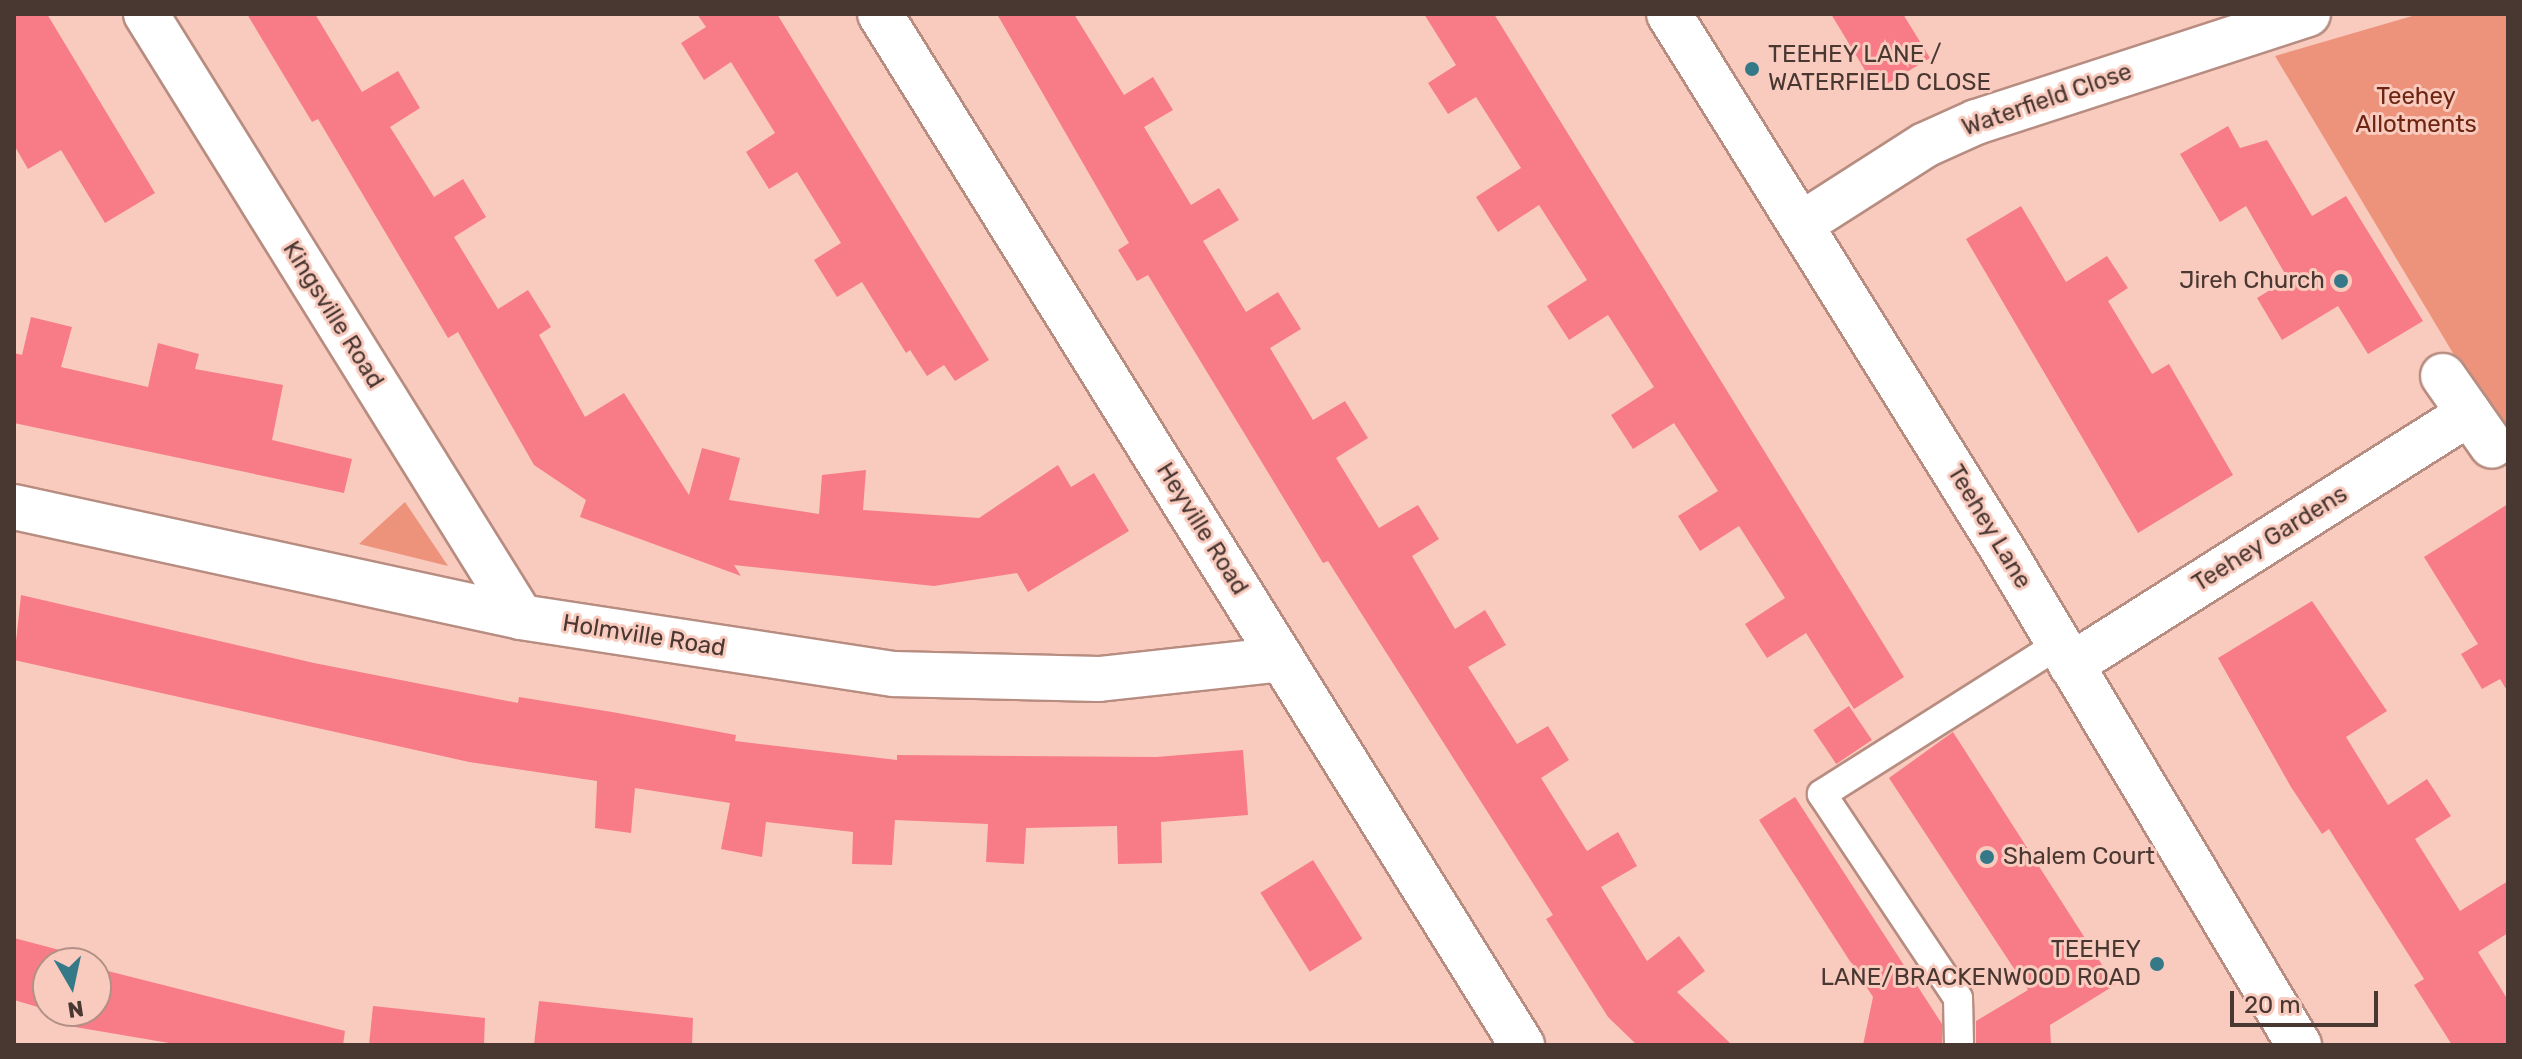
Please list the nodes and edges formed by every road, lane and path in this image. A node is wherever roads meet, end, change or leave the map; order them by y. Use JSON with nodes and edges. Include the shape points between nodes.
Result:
{"nodes":[{"id":1,"x":146,"y":14,"type":"edge"},
{"id":2,"x":880,"y":14,"type":"edge"},
{"id":3,"x":1669,"y":14,"type":"edge"},
{"id":4,"x":2308,"y":14,"type":"edge"},
{"id":5,"x":1803,"y":223,"type":"junction"},
{"id":6,"x":2443,"y":376,"type":"dead end"},
{"id":7,"x":14,"y":507,"type":"edge"},
{"id":8,"x":521,"y":617,"type":"junction"},
{"id":9,"x":2065,"y":654,"type":"junction"},
{"id":10,"x":1282,"y":659,"type":"junction"},
{"id":11,"x":1522,"y":1045,"type":"edge"},
{"id":12,"x":1959,"y":1045,"type":"edge"},
{"id":13,"x":2299,"y":1045,"type":"edge"}],
"edges":[{"from":1,"to":8,"type":"street","name":"Kingsville Road"},
{"from":2,"to":10,"type":"street","name":"Heyville Road"},
{"from":3,"to":5,"type":"street","name":"Teehey Lane"},
{"from":4,"to":5,"type":"street","name":"Waterfield Close","via":[[1976,122],[1925,145]]},
{"from":5,"to":9,"type":"street","name":"Teehey Lane"},
{"from":6,"to":9,"type":"street","name":"Teehey Gardens","via":[[2480,430]]},
{"from":7,"to":8,"type":"street","name":"Holmville Road"},
{"from":8,"to":10,"type":"street","name":"Holmville Road","via":[[893,674],[1099,679]]},
{"from":9,"to":12,"type":"lane","via":[[1822,794],[1958,998]]},
{"from":9,"to":13,"type":"street","name":"Teehey Lane"},
{"from":10,"to":11,"type":"street","name":"Heyville Road"}]}
